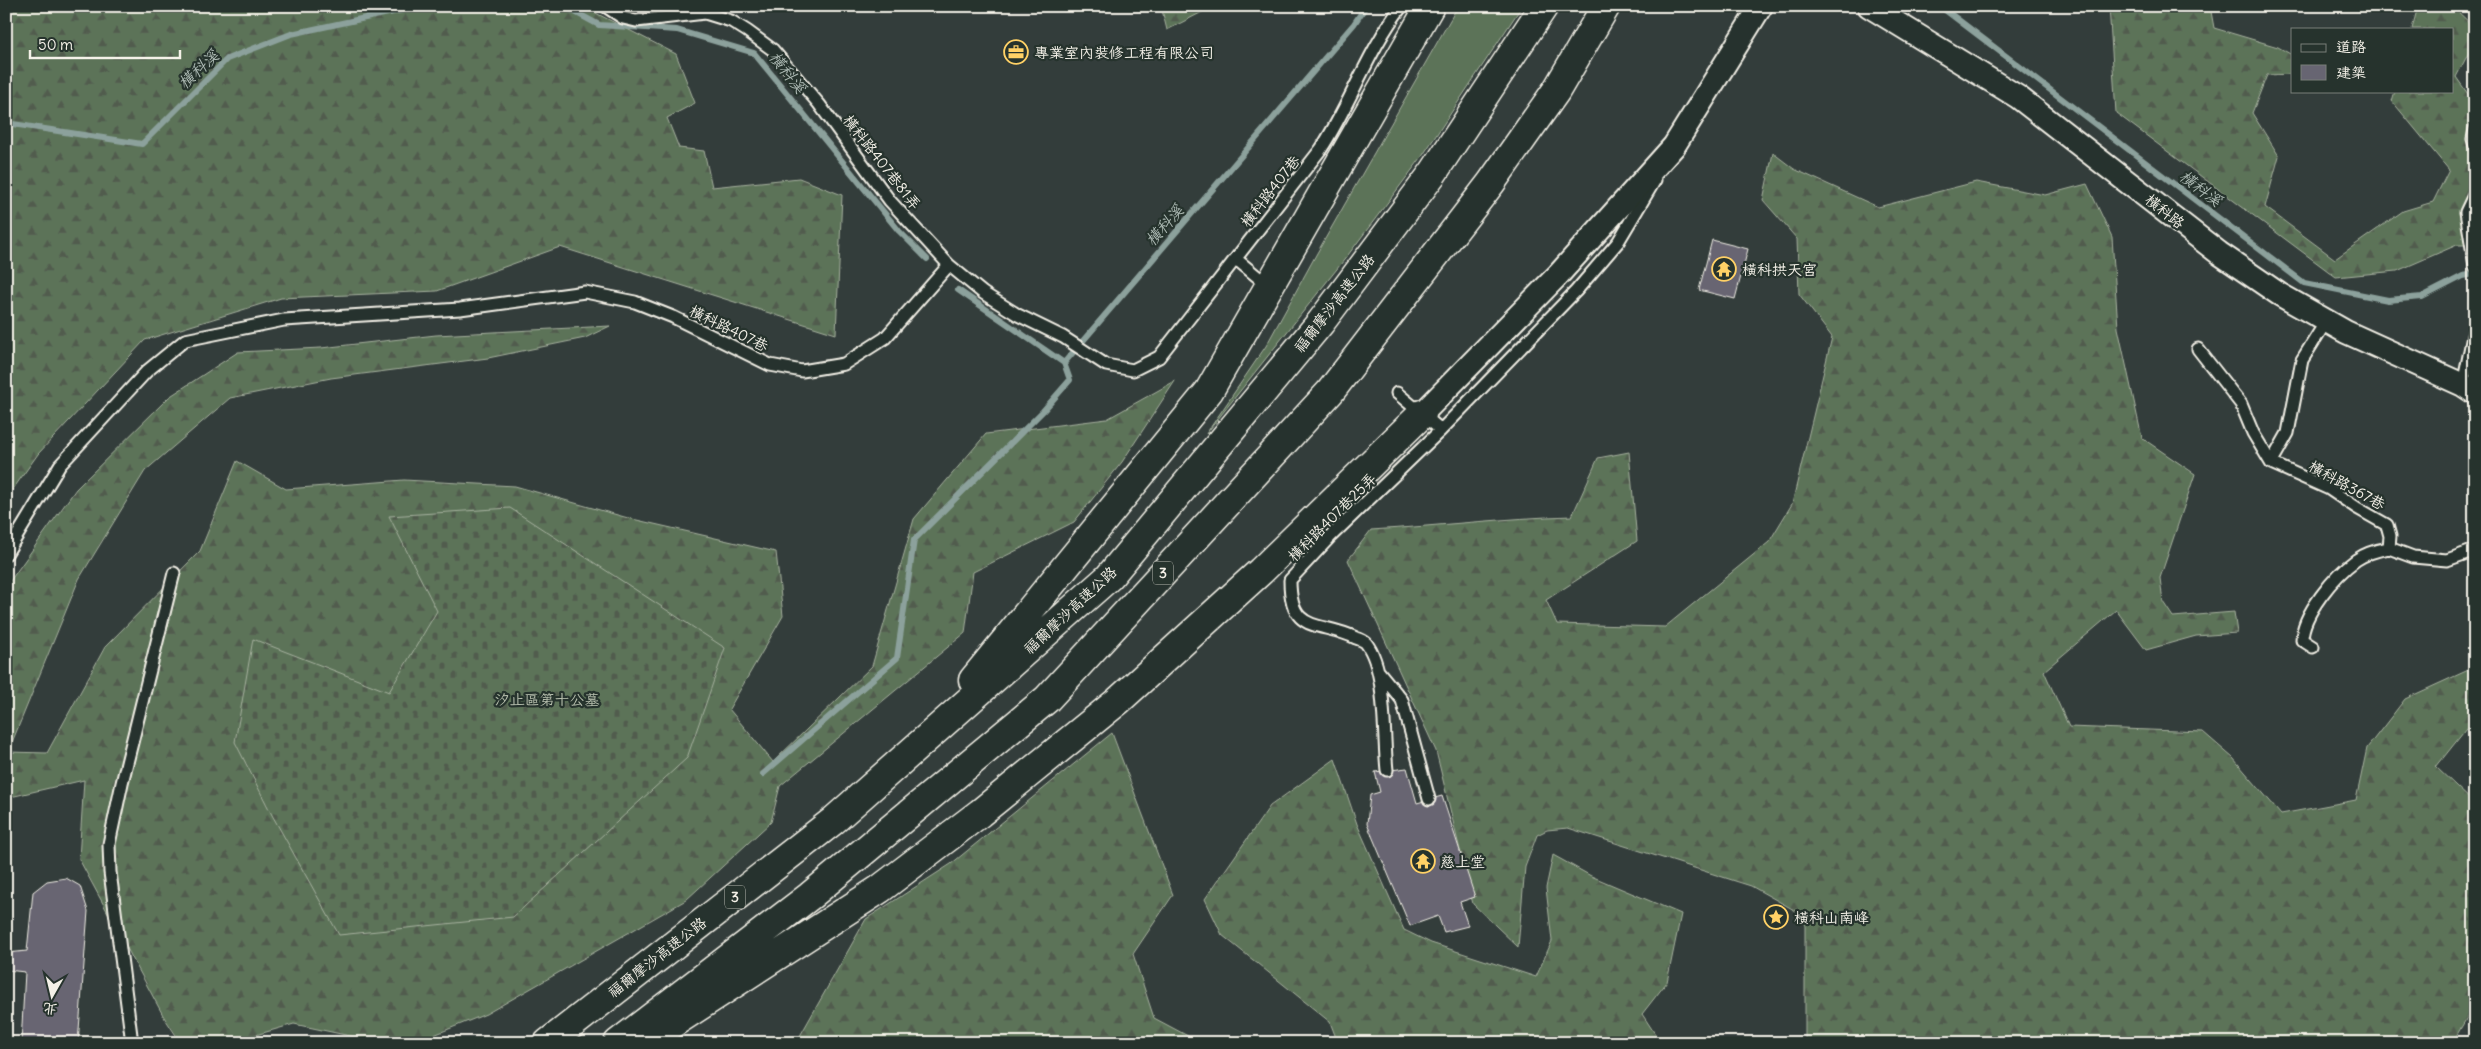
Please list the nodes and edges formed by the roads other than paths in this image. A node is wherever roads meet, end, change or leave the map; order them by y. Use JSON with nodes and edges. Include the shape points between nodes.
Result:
{"nodes":[{"id":1,"x":606,"y":6,"type":"edge"},
{"id":2,"x":1402,"y":6,"type":"edge"},
{"id":3,"x":1430,"y":6,"type":"edge"},
{"id":4,"x":1544,"y":6,"type":"edge"},
{"id":5,"x":1606,"y":6,"type":"edge"},
{"id":6,"x":1761,"y":6,"type":"edge"},
{"id":7,"x":1869,"y":6,"type":"edge"},
{"id":8,"x":2475,"y":129,"type":"edge"},
{"id":9,"x":2475,"y":146,"type":"edge"},
{"id":10,"x":2475,"y":193,"type":"edge"},
{"id":11,"x":1236,"y":259,"type":"junction"},
{"id":12,"x":948,"y":265,"type":"junction"},
{"id":13,"x":2475,"y":266,"type":"edge"},
{"id":14,"x":1259,"y":278,"type":"dead end"},
{"id":15,"x":2327,"y":320,"type":"junction"},
{"id":16,"x":2475,"y":326,"type":"edge"},
{"id":17,"x":2198,"y":349,"type":"dead end"},
{"id":18,"x":1133,"y":370,"type":"joint"},
{"id":19,"x":2469,"y":389,"type":"edge"},
{"id":20,"x":1397,"y":393,"type":"dead end"},
{"id":21,"x":1432,"y":422,"type":"junction"},
{"id":22,"x":2271,"y":463,"type":"junction"},
{"id":23,"x":2389,"y":548,"type":"junction"},
{"id":24,"x":2475,"y":550,"type":"edge"},
{"id":25,"x":6,"y":554,"type":"edge"},
{"id":26,"x":174,"y":573,"type":"dead end"},
{"id":27,"x":2313,"y":647,"type":"dead end"},
{"id":28,"x":1378,"y":670,"type":"junction"},
{"id":29,"x":919,"y":747,"type":"junction"},
{"id":30,"x":1387,"y":770,"type":"dead end"},
{"id":31,"x":1429,"y":799,"type":"dead end"},
{"id":32,"x":132,"y":1043,"type":"edge"},
{"id":33,"x":548,"y":1043,"type":"edge"},
{"id":34,"x":618,"y":1043,"type":"edge"},
{"id":35,"x":643,"y":1043,"type":"edge"}],
"edges":[{"from":1,"to":12,"type":"lane","name":"橫科路407巷81弄","via":[[622,18],[636,21],[705,13],[731,21],[773,50],[890,201]]},
{"from":2,"to":11,"type":"lane","name":"橫科路407巷","via":[[1372,52],[1321,149]]},
{"from":3,"to":29,"type":"highway","via":[[1209,391]]},
{"from":4,"to":29,"type":"highway","name":"福爾摩沙高速公路","number":"3","via":[[1433,173],[1321,322],[1116,569]]},
{"from":5,"to":34,"type":"highway","number":"3","via":[[1556,91],[1491,183],[1330,392],[1047,699],[810,896]]},
{"from":6,"to":21,"type":"street","via":[[1674,146]]},
{"from":7,"to":15,"type":"street","name":"橫科路","via":[[2018,97],[2219,253],[2279,294]]},
{"from":8,"to":9,"type":"lane","via":[[2472,139]]},
{"from":10,"to":13,"type":"lane","via":[[2466,212]]},
{"from":11,"to":14,"type":"lane"},
{"from":11,"to":18,"type":"lane","name":"橫科路407巷","via":[[1159,357]]},
{"from":12,"to":18,"type":"lane","name":"橫科路407巷81弄","via":[[983,293],[1092,358],[1106,365]]},
{"from":12,"to":25,"type":"lane","name":"橫科路407巷","via":[[885,338],[844,364],[802,371],[770,365],[674,317],[634,302],[585,292],[460,309],[284,320],[185,340],[146,371],[60,465]]},
{"from":15,"to":19,"type":"street","name":"橫科路"},
{"from":15,"to":22,"type":"lane","via":[[2302,360],[2288,433]]},
{"from":16,"to":19,"type":"lane"},
{"from":17,"to":22,"type":"lane","via":[[2241,404]]},
{"from":20,"to":21,"type":"lane"},
{"from":21,"to":28,"type":"lane","name":"橫科路407巷25弄","via":[[1290,580],[1290,595],[1299,615],[1310,625],[1349,634],[1365,642]]},
{"from":21,"to":35,"type":"highway","via":[[1126,694],[1003,794],[880,889]]},
{"from":22,"to":23,"type":"lane","name":"橫科路367巷","via":[[2329,489],[2387,525]]},
{"from":23,"to":24,"type":"lane","via":[[2413,557],[2447,560]]},
{"from":23,"to":27,"type":"lane","via":[[2373,551],[2356,560],[2331,584],[2304,622],[2302,640]]},
{"from":26,"to":32,"type":"lane","via":[[109,844]]},
{"from":28,"to":30,"type":"lane","name":"橫科路407巷25弄"},
{"from":28,"to":31,"type":"lane","via":[[1402,700]]},
{"from":29,"to":33,"type":"highway","name":"福爾摩沙高速公路","number":"3","via":[[833,821]]}]}
